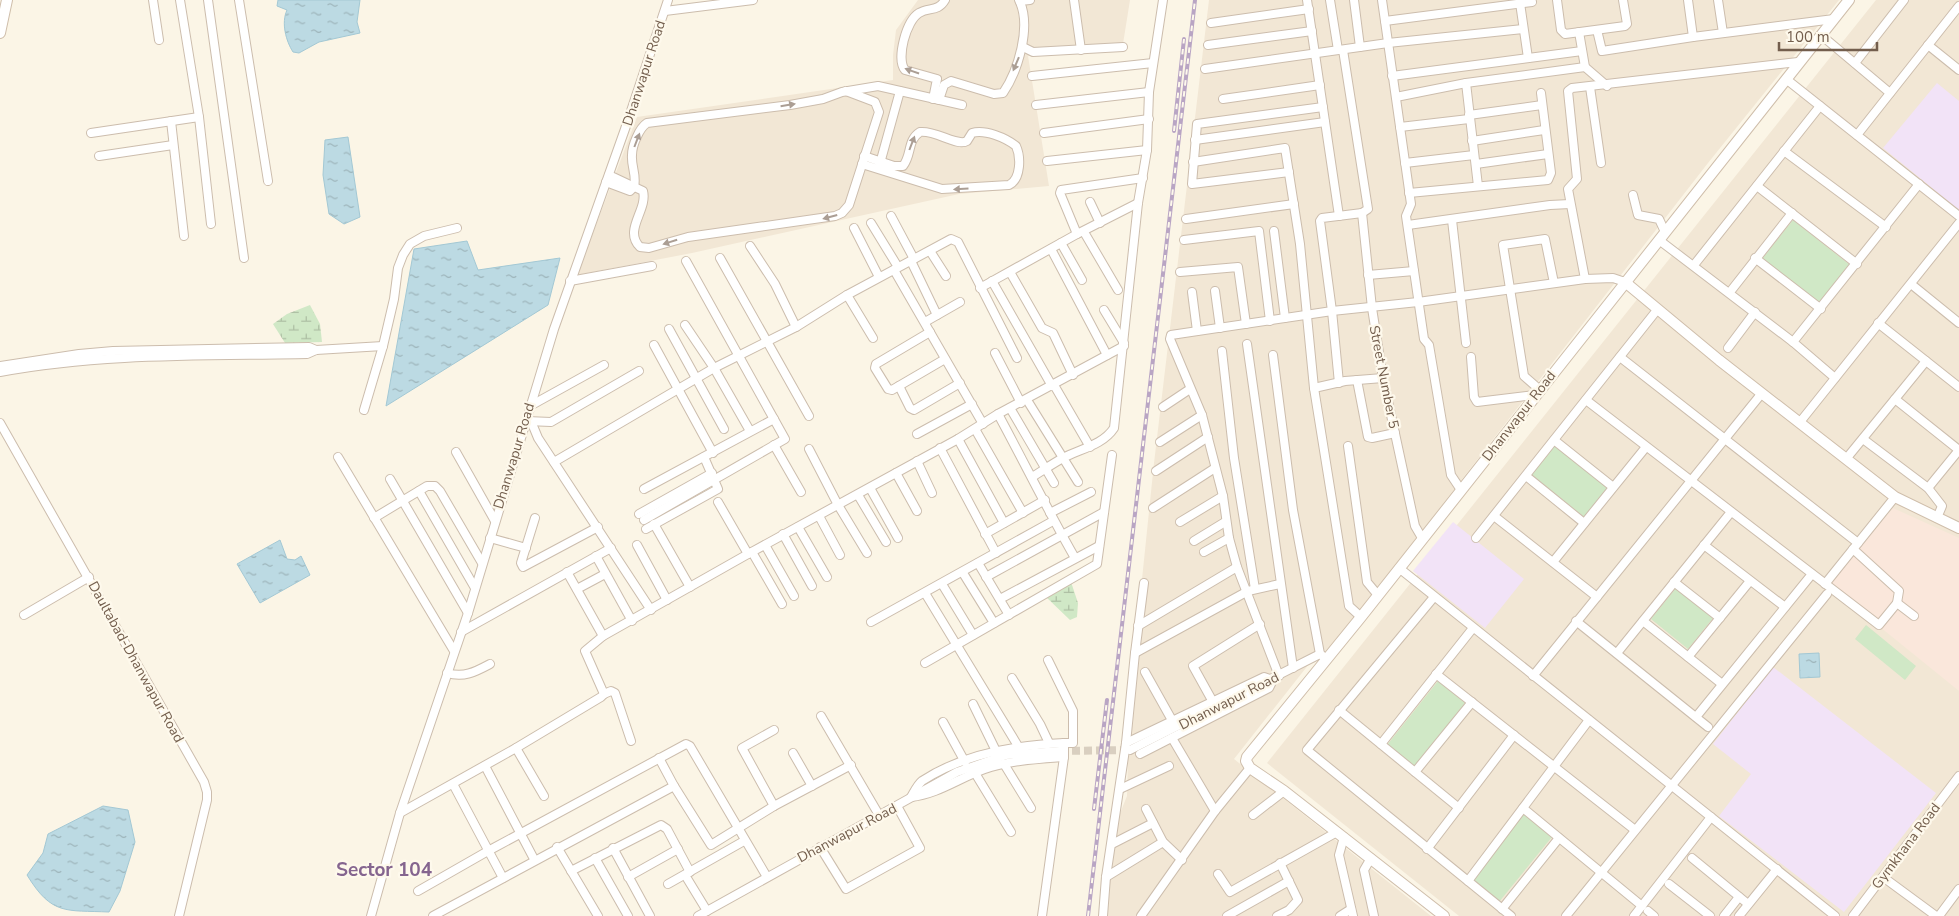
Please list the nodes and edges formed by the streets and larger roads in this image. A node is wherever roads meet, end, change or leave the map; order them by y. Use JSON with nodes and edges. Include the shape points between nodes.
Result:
{"nodes":[{"id":1,"x":7,"y":0,"type":"edge"},
{"id":2,"x":153,"y":0,"type":"edge"},
{"id":3,"x":180,"y":0,"type":"edge"},
{"id":4,"x":208,"y":0,"type":"edge"},
{"id":5,"x":239,"y":0,"type":"edge"},
{"id":6,"x":668,"y":0,"type":"edge"},
{"id":7,"x":753,"y":0,"type":"edge"},
{"id":8,"x":946,"y":0,"type":"edge"},
{"id":9,"x":1030,"y":0,"type":"edge"},
{"id":10,"x":1074,"y":0,"type":"edge"},
{"id":11,"x":1163,"y":0,"type":"edge"},
{"id":12,"x":1307,"y":0,"type":"edge"},
{"id":13,"x":1330,"y":0,"type":"edge"},
{"id":14,"x":1354,"y":0,"type":"edge"},
{"id":15,"x":1382,"y":0,"type":"edge"},
{"id":16,"x":1557,"y":0,"type":"edge"},
{"id":17,"x":1623,"y":0,"type":"edge"},
{"id":18,"x":1688,"y":0,"type":"edge"},
{"id":19,"x":1718,"y":0,"type":"edge"},
{"id":20,"x":1849,"y":0,"type":"edge"},
{"id":21,"x":1904,"y":0,"type":"edge"},
{"id":22,"x":1019,"y":1,"type":"edge"},
{"id":23,"x":1532,"y":2,"type":"dead end"},
{"id":24,"x":1520,"y":4,"type":"junction"},
{"id":25,"x":1841,"y":4,"type":"edge"},
{"id":26,"x":1308,"y":9,"type":"junction"},
{"id":27,"x":1958,"y":9,"type":"edge"},
{"id":28,"x":665,"y":11,"type":"junction"},
{"id":29,"x":1834,"y":19,"type":"junction"},
{"id":30,"x":1385,"y":21,"type":"junction"},
{"id":31,"x":1211,"y":23,"type":"dead end"},
{"id":32,"x":1523,"y":30,"type":"junction"},
{"id":33,"x":1597,"y":30,"type":"junction"},
{"id":34,"x":1312,"y":31,"type":"junction"},
{"id":35,"x":1578,"y":32,"type":"junction"},
{"id":36,"x":0,"y":33,"type":"edge"},
{"id":37,"x":1723,"y":33,"type":"junction"},
{"id":38,"x":1821,"y":35,"type":"junction"},
{"id":39,"x":1692,"y":37,"type":"junction"},
{"id":40,"x":159,"y":40,"type":"dead end"},
{"id":41,"x":1208,"y":44,"type":"dead end"},
{"id":42,"x":1388,"y":44,"type":"junction"},
{"id":43,"x":1928,"y":45,"type":"junction"},
{"id":44,"x":1023,"y":47,"type":"junction"},
{"id":45,"x":1123,"y":47,"type":"dead end"},
{"id":46,"x":1360,"y":47,"type":"junction"},
{"id":47,"x":1082,"y":50,"type":"junction"},
{"id":48,"x":1340,"y":50,"type":"junction"},
{"id":49,"x":1582,"y":51,"type":"junction"},
{"id":50,"x":1315,"y":54,"type":"junction"},
{"id":51,"x":1528,"y":58,"type":"junction"},
{"id":52,"x":1798,"y":62,"type":"junction"},
{"id":53,"x":1153,"y":63,"type":"junction"},
{"id":54,"x":1855,"y":63,"type":"junction"},
{"id":55,"x":1585,"y":67,"type":"junction"},
{"id":56,"x":1205,"y":69,"type":"dead end"},
{"id":57,"x":1959,"y":70,"type":"edge"},
{"id":58,"x":1032,"y":76,"type":"dead end"},
{"id":59,"x":1392,"y":76,"type":"junction"},
{"id":60,"x":1786,"y":79,"type":"junction"},
{"id":61,"x":1466,"y":84,"type":"junction"},
{"id":62,"x":1320,"y":85,"type":"junction"},
{"id":63,"x":1607,"y":86,"type":"junction"},
{"id":64,"x":1590,"y":87,"type":"junction"},
{"id":65,"x":846,"y":91,"type":"junction"},
{"id":66,"x":900,"y":91,"type":"junction"},
{"id":67,"x":1148,"y":92,"type":"junction"},
{"id":68,"x":1541,"y":93,"type":"dead end"},
{"id":69,"x":1890,"y":93,"type":"junction"},
{"id":70,"x":1396,"y":97,"type":"junction"},
{"id":71,"x":1223,"y":99,"type":"dead end"},
{"id":72,"x":936,"y":100,"type":"junction"},
{"id":73,"x":962,"y":105,"type":"dead end"},
{"id":74,"x":1036,"y":105,"type":"dead end"},
{"id":75,"x":1542,"y":105,"type":"junction"},
{"id":76,"x":1820,"y":106,"type":"junction"},
{"id":77,"x":1323,"y":107,"type":"junction"},
{"id":78,"x":199,"y":117,"type":"junction"},
{"id":79,"x":1469,"y":117,"type":"junction"},
{"id":80,"x":1149,"y":119,"type":"junction"},
{"id":81,"x":171,"y":121,"type":"junction"},
{"id":82,"x":1326,"y":122,"type":"junction"},
{"id":83,"x":1400,"y":128,"type":"junction"},
{"id":84,"x":1544,"y":130,"type":"junction"},
{"id":85,"x":91,"y":133,"type":"dead end"},
{"id":86,"x":1044,"y":133,"type":"dead end"},
{"id":87,"x":1857,"y":135,"type":"junction"},
{"id":88,"x":1195,"y":140,"type":"junction"},
{"id":89,"x":1472,"y":141,"type":"junction"},
{"id":90,"x":173,"y":145,"type":"junction"},
{"id":91,"x":1147,"y":150,"type":"junction"},
{"id":92,"x":1784,"y":151,"type":"junction"},
{"id":93,"x":1548,"y":154,"type":"junction"},
{"id":94,"x":1474,"y":155,"type":"junction"},
{"id":95,"x":99,"y":156,"type":"dead end"},
{"id":96,"x":863,"y":160,"type":"junction"},
{"id":97,"x":1047,"y":161,"type":"dead end"},
{"id":98,"x":1193,"y":162,"type":"junction"},
{"id":99,"x":1601,"y":163,"type":"dead end"},
{"id":100,"x":1404,"y":164,"type":"junction"},
{"id":101,"x":1476,"y":164,"type":"junction"},
{"id":102,"x":880,"y":166,"type":"junction"},
{"id":103,"x":1289,"y":172,"type":"junction"},
{"id":104,"x":607,"y":178,"type":"junction"},
{"id":105,"x":1143,"y":178,"type":"junction"},
{"id":106,"x":268,"y":181,"type":"dead end"},
{"id":107,"x":1919,"y":184,"type":"junction"},
{"id":108,"x":1478,"y":186,"type":"junction"},
{"id":109,"x":1757,"y":186,"type":"junction"},
{"id":110,"x":634,"y":187,"type":"junction"},
{"id":111,"x":1408,"y":192,"type":"junction"},
{"id":112,"x":1633,"y":195,"type":"dead end"},
{"id":113,"x":1090,"y":202,"type":"dead end"},
{"id":114,"x":1138,"y":203,"type":"junction"},
{"id":115,"x":1294,"y":204,"type":"junction"},
{"id":116,"x":1570,"y":204,"type":"junction"},
{"id":117,"x":1362,"y":213,"type":"junction"},
{"id":118,"x":1792,"y":213,"type":"junction"},
{"id":119,"x":891,"y":216,"type":"dead end"},
{"id":120,"x":1339,"y":216,"type":"junction"},
{"id":121,"x":1959,"y":216,"type":"edge"},
{"id":122,"x":1186,"y":219,"type":"dead end"},
{"id":123,"x":1452,"y":220,"type":"junction"},
{"id":124,"x":871,"y":223,"type":"dead end"},
{"id":125,"x":1100,"y":223,"type":"junction"},
{"id":126,"x":1959,"y":223,"type":"edge"},
{"id":127,"x":211,"y":224,"type":"dead end"},
{"id":128,"x":1408,"y":225,"type":"junction"},
{"id":129,"x":1886,"y":227,"type":"junction"},
{"id":130,"x":457,"y":228,"type":"dead end"},
{"id":131,"x":854,"y":228,"type":"dead end"},
{"id":132,"x":1274,"y":231,"type":"dead end"},
{"id":133,"x":1080,"y":233,"type":"junction"},
{"id":134,"x":184,"y":236,"type":"dead end"},
{"id":135,"x":1662,"y":236,"type":"junction"},
{"id":136,"x":1184,"y":240,"type":"dead end"},
{"id":137,"x":1061,"y":243,"type":"junction"},
{"id":138,"x":750,"y":246,"type":"dead end"},
{"id":139,"x":1051,"y":249,"type":"junction"},
{"id":140,"x":930,"y":251,"type":"junction"},
{"id":141,"x":244,"y":258,"type":"dead end"},
{"id":142,"x":720,"y":258,"type":"dead end"},
{"id":143,"x":1755,"y":258,"type":"junction"},
{"id":144,"x":912,"y":260,"type":"junction"},
{"id":145,"x":686,"y":261,"type":"dead end"},
{"id":146,"x":1857,"y":264,"type":"junction"},
{"id":147,"x":1694,"y":265,"type":"junction"},
{"id":148,"x":652,"y":266,"type":"dead end"},
{"id":149,"x":896,"y":269,"type":"junction"},
{"id":150,"x":1414,"y":270,"type":"junction"},
{"id":151,"x":1010,"y":272,"type":"junction"},
{"id":152,"x":1180,"y":272,"type":"dead end"},
{"id":153,"x":1368,"y":275,"type":"junction"},
{"id":154,"x":946,"y":276,"type":"dead end"},
{"id":155,"x":879,"y":277,"type":"junction"},
{"id":156,"x":1585,"y":279,"type":"junction"},
{"id":157,"x":1082,"y":280,"type":"dead end"},
{"id":158,"x":570,"y":281,"type":"junction"},
{"id":159,"x":992,"y":282,"type":"junction"},
{"id":160,"x":1625,"y":282,"type":"junction"},
{"id":161,"x":1554,"y":283,"type":"junction"},
{"id":162,"x":1911,"y":284,"type":"junction"},
{"id":163,"x":980,"y":288,"type":"junction"},
{"id":164,"x":1118,"y":290,"type":"dead end"},
{"id":165,"x":1512,"y":290,"type":"junction"},
{"id":166,"x":1215,"y":291,"type":"dead end"},
{"id":167,"x":1192,"y":292,"type":"dead end"},
{"id":168,"x":1730,"y":292,"type":"junction"},
{"id":169,"x":847,"y":295,"type":"junction"},
{"id":170,"x":1462,"y":296,"type":"junction"},
{"id":171,"x":960,"y":302,"type":"dead end"},
{"id":172,"x":1418,"y":302,"type":"junction"},
{"id":173,"x":1372,"y":308,"type":"junction"},
{"id":174,"x":1104,"y":310,"type":"dead end"},
{"id":175,"x":1657,"y":310,"type":"junction"},
{"id":176,"x":1821,"y":310,"type":"junction"},
{"id":177,"x":1332,"y":311,"type":"junction"},
{"id":178,"x":1755,"y":312,"type":"junction"},
{"id":179,"x":937,"y":315,"type":"junction"},
{"id":180,"x":1308,"y":316,"type":"junction"},
{"id":181,"x":1285,"y":318,"type":"junction"},
{"id":182,"x":1270,"y":320,"type":"junction"},
{"id":183,"x":925,"y":322,"type":"junction"},
{"id":184,"x":1959,"y":322,"type":"edge"},
{"id":185,"x":1878,"y":323,"type":"junction"},
{"id":186,"x":685,"y":324,"type":"dead end"},
{"id":187,"x":1246,"y":324,"type":"junction"},
{"id":188,"x":796,"y":327,"type":"junction"},
{"id":189,"x":1220,"y":328,"type":"junction"},
{"id":190,"x":669,"y":329,"type":"dead end"},
{"id":191,"x":1198,"y":330,"type":"junction"},
{"id":192,"x":930,"y":332,"type":"junction"},
{"id":193,"x":873,"y":338,"type":"dead end"},
{"id":194,"x":766,"y":341,"type":"junction"},
{"id":195,"x":1793,"y":342,"type":"junction"},
{"id":196,"x":1466,"y":343,"type":"dead end"},
{"id":197,"x":1124,"y":344,"type":"junction"},
{"id":198,"x":1247,"y":344,"type":"dead end"},
{"id":199,"x":383,"y":346,"type":"junction"},
{"id":200,"x":654,"y":346,"type":"dead end"},
{"id":201,"x":1728,"y":348,"type":"dead end"},
{"id":202,"x":1222,"y":351,"type":"dead end"},
{"id":203,"x":995,"y":352,"type":"dead end"},
{"id":204,"x":192,"y":353,"type":"junction"},
{"id":205,"x":739,"y":355,"type":"junction"},
{"id":206,"x":1107,"y":355,"type":"junction"},
{"id":207,"x":1273,"y":355,"type":"dead end"},
{"id":208,"x":1470,"y":357,"type":"dead end"},
{"id":209,"x":1620,"y":357,"type":"junction"},
{"id":210,"x":1017,"y":358,"type":"dead end"},
{"id":211,"x":945,"y":359,"type":"junction"},
{"id":212,"x":1926,"y":360,"type":"junction"},
{"id":213,"x":604,"y":365,"type":"dead end"},
{"id":214,"x":0,"y":366,"type":"edge"},
{"id":215,"x":714,"y":368,"type":"junction"},
{"id":216,"x":639,"y":371,"type":"dead end"},
{"id":217,"x":0,"y":372,"type":"edge"},
{"id":218,"x":1073,"y":375,"type":"junction"},
{"id":219,"x":1383,"y":378,"type":"junction"},
{"id":220,"x":1836,"y":378,"type":"junction"},
{"id":221,"x":696,"y":379,"type":"junction"},
{"id":222,"x":1358,"y":380,"type":"junction"},
{"id":223,"x":960,"y":383,"type":"junction"},
{"id":224,"x":1339,"y":383,"type":"junction"},
{"id":225,"x":1053,"y":385,"type":"junction"},
{"id":226,"x":899,"y":386,"type":"junction"},
{"id":227,"x":1959,"y":387,"type":"edge"},
{"id":228,"x":1314,"y":388,"type":"junction"},
{"id":229,"x":678,"y":389,"type":"junction"},
{"id":230,"x":1190,"y":389,"type":"junction"},
{"id":231,"x":1538,"y":392,"type":"junction"},
{"id":232,"x":1762,"y":393,"type":"junction"},
{"id":233,"x":1895,"y":399,"type":"junction"},
{"id":234,"x":1586,"y":400,"type":"junction"},
{"id":235,"x":1024,"y":401,"type":"junction"},
{"id":236,"x":972,"y":404,"type":"junction"},
{"id":237,"x":530,"y":406,"type":"junction"},
{"id":238,"x":1163,"y":407,"type":"dead end"},
{"id":239,"x":1010,"y":408,"type":"junction"},
{"id":240,"x":364,"y":410,"type":"dead end"},
{"id":241,"x":998,"y":414,"type":"junction"},
{"id":242,"x":1202,"y":415,"type":"junction"},
{"id":243,"x":809,"y":416,"type":"dead end"},
{"id":244,"x":774,"y":419,"type":"junction"},
{"id":245,"x":528,"y":421,"type":"junction"},
{"id":246,"x":1800,"y":422,"type":"junction"},
{"id":247,"x":0,"y":423,"type":"edge"},
{"id":248,"x":983,"y":424,"type":"junction"},
{"id":249,"x":724,"y":429,"type":"dead end"},
{"id":250,"x":975,"y":429,"type":"junction"},
{"id":251,"x":750,"y":431,"type":"junction"},
{"id":252,"x":917,"y":434,"type":"dead end"},
{"id":253,"x":1395,"y":434,"type":"junction"},
{"id":254,"x":1208,"y":437,"type":"junction"},
{"id":255,"x":958,"y":438,"type":"junction"},
{"id":256,"x":1724,"y":438,"type":"junction"},
{"id":257,"x":1864,"y":438,"type":"junction"},
{"id":258,"x":1554,"y":440,"type":"junction"},
{"id":259,"x":1160,"y":442,"type":"dead end"},
{"id":260,"x":774,"y":446,"type":"junction"},
{"id":261,"x":1348,"y":446,"type":"dead end"},
{"id":262,"x":1090,"y":447,"type":"junction"},
{"id":263,"x":1646,"y":447,"type":"junction"},
{"id":264,"x":940,"y":448,"type":"junction"},
{"id":265,"x":809,"y":449,"type":"dead end"},
{"id":266,"x":456,"y":452,"type":"dead end"},
{"id":267,"x":713,"y":452,"type":"junction"},
{"id":268,"x":1112,"y":455,"type":"dead end"},
{"id":269,"x":338,"y":457,"type":"dead end"},
{"id":270,"x":704,"y":457,"type":"junction"},
{"id":271,"x":1063,"y":458,"type":"junction"},
{"id":272,"x":1846,"y":459,"type":"junction"},
{"id":273,"x":917,"y":461,"type":"junction"},
{"id":274,"x":554,"y":462,"type":"junction"},
{"id":275,"x":1215,"y":468,"type":"junction"},
{"id":276,"x":1046,"y":469,"type":"junction"},
{"id":277,"x":1156,"y":471,"type":"dead end"},
{"id":278,"x":896,"y":473,"type":"junction"},
{"id":279,"x":714,"y":476,"type":"junction"},
{"id":280,"x":1526,"y":476,"type":"junction"},
{"id":281,"x":1032,"y":477,"type":"junction"},
{"id":282,"x":390,"y":479,"type":"dead end"},
{"id":283,"x":1690,"y":481,"type":"junction"},
{"id":284,"x":1078,"y":482,"type":"dead end"},
{"id":285,"x":1054,"y":483,"type":"dead end"},
{"id":286,"x":1613,"y":487,"type":"junction"},
{"id":287,"x":870,"y":488,"type":"junction"},
{"id":288,"x":1928,"y":488,"type":"junction"},
{"id":289,"x":644,"y":489,"type":"dead end"},
{"id":290,"x":1461,"y":490,"type":"junction"},
{"id":291,"x":419,"y":491,"type":"junction"},
{"id":292,"x":801,"y":492,"type":"dead end"},
{"id":293,"x":1092,"y":492,"type":"dead end"},
{"id":294,"x":932,"y":493,"type":"dead end"},
{"id":295,"x":858,"y":494,"type":"junction"},
{"id":296,"x":1223,"y":496,"type":"junction"},
{"id":297,"x":1895,"y":496,"type":"junction"},
{"id":298,"x":1045,"y":500,"type":"junction"},
{"id":299,"x":403,"y":501,"type":"junction"},
{"id":300,"x":718,"y":502,"type":"dead end"},
{"id":301,"x":838,"y":505,"type":"junction"},
{"id":302,"x":1153,"y":508,"type":"dead end"},
{"id":303,"x":917,"y":511,"type":"dead end"},
{"id":304,"x":1104,"y":512,"type":"junction"},
{"id":305,"x":1730,"y":512,"type":"junction"},
{"id":306,"x":1023,"y":513,"type":"junction"},
{"id":307,"x":1050,"y":513,"type":"junction"},
{"id":308,"x":819,"y":516,"type":"junction"},
{"id":309,"x":1494,"y":516,"type":"junction"},
{"id":310,"x":642,"y":517,"type":"dead end"},
{"id":311,"x":374,"y":518,"type":"junction"},
{"id":312,"x":535,"y":518,"type":"dead end"},
{"id":313,"x":1937,"y":518,"type":"junction"},
{"id":314,"x":495,"y":521,"type":"junction"},
{"id":315,"x":1053,"y":522,"type":"junction"},
{"id":316,"x":1180,"y":522,"type":"dead end"},
{"id":317,"x":1225,"y":522,"type":"junction"},
{"id":318,"x":1004,"y":523,"type":"junction"},
{"id":319,"x":1584,"y":523,"type":"junction"},
{"id":320,"x":654,"y":524,"type":"junction"},
{"id":321,"x":598,"y":527,"type":"junction"},
{"id":322,"x":798,"y":527,"type":"junction"},
{"id":323,"x":1959,"y":528,"type":"edge"},
{"id":324,"x":646,"y":529,"type":"dead end"},
{"id":325,"x":783,"y":534,"type":"junction"},
{"id":326,"x":985,"y":534,"type":"junction"},
{"id":327,"x":1063,"y":536,"type":"junction"},
{"id":328,"x":490,"y":538,"type":"junction"},
{"id":329,"x":898,"y":538,"type":"dead end"},
{"id":330,"x":1228,"y":538,"type":"junction"},
{"id":331,"x":1422,"y":538,"type":"junction"},
{"id":332,"x":1476,"y":538,"type":"dead end"},
{"id":333,"x":1194,"y":541,"type":"dead end"},
{"id":334,"x":886,"y":542,"type":"dead end"},
{"id":335,"x":765,"y":544,"type":"junction"},
{"id":336,"x":637,"y":545,"type":"dead end"},
{"id":337,"x":1704,"y":545,"type":"junction"},
{"id":338,"x":1099,"y":546,"type":"junction"},
{"id":339,"x":1856,"y":546,"type":"junction"},
{"id":340,"x":526,"y":548,"type":"junction"},
{"id":341,"x":611,"y":548,"type":"junction"},
{"id":342,"x":1204,"y":552,"type":"dead end"},
{"id":343,"x":750,"y":553,"type":"junction"},
{"id":344,"x":867,"y":553,"type":"dead end"},
{"id":345,"x":996,"y":553,"type":"junction"},
{"id":346,"x":840,"y":555,"type":"dead end"},
{"id":347,"x":596,"y":556,"type":"junction"},
{"id":348,"x":1075,"y":558,"type":"junction"},
{"id":349,"x":1553,"y":562,"type":"junction"},
{"id":350,"x":482,"y":563,"type":"junction"},
{"id":351,"x":978,"y":563,"type":"junction"},
{"id":352,"x":1237,"y":567,"type":"junction"},
{"id":353,"x":1399,"y":568,"type":"junction"},
{"id":354,"x":567,"y":572,"type":"junction"},
{"id":355,"x":963,"y":573,"type":"junction"},
{"id":356,"x":605,"y":574,"type":"junction"},
{"id":357,"x":1812,"y":574,"type":"junction"},
{"id":358,"x":89,"y":577,"type":"junction"},
{"id":359,"x":827,"y":577,"type":"dead end"},
{"id":360,"x":986,"y":577,"type":"junction"},
{"id":361,"x":1750,"y":580,"type":"junction"},
{"id":362,"x":1674,"y":582,"type":"junction"},
{"id":363,"x":1144,"y":583,"type":"dead end"},
{"id":364,"x":942,"y":584,"type":"junction"},
{"id":365,"x":1280,"y":584,"type":"junction"},
{"id":366,"x":1825,"y":584,"type":"junction"},
{"id":367,"x":812,"y":586,"type":"dead end"},
{"id":368,"x":690,"y":587,"type":"junction"},
{"id":369,"x":475,"y":588,"type":"junction"},
{"id":370,"x":577,"y":590,"type":"junction"},
{"id":371,"x":1251,"y":590,"type":"junction"},
{"id":372,"x":925,"y":593,"type":"junction"},
{"id":373,"x":1378,"y":594,"type":"junction"},
{"id":374,"x":1827,"y":594,"type":"dead end"},
{"id":375,"x":794,"y":596,"type":"dead end"},
{"id":376,"x":1434,"y":597,"type":"junction"},
{"id":377,"x":1597,"y":597,"type":"junction"},
{"id":378,"x":1000,"y":599,"type":"junction"},
{"id":379,"x":667,"y":600,"type":"junction"},
{"id":380,"x":1897,"y":603,"type":"junction"},
{"id":381,"x":782,"y":604,"type":"dead end"},
{"id":382,"x":1785,"y":607,"type":"junction"},
{"id":383,"x":651,"y":610,"type":"junction"},
{"id":384,"x":468,"y":613,"type":"junction"},
{"id":385,"x":1009,"y":614,"type":"junction"},
{"id":386,"x":24,"y":615,"type":"dead end"},
{"id":387,"x":1914,"y":616,"type":"dead end"},
{"id":388,"x":1361,"y":617,"type":"junction"},
{"id":389,"x":1720,"y":618,"type":"junction"},
{"id":390,"x":632,"y":621,"type":"junction"},
{"id":391,"x":1576,"y":621,"type":"junction"},
{"id":392,"x":1642,"y":621,"type":"junction"},
{"id":393,"x":871,"y":622,"type":"dead end"},
{"id":394,"x":994,"y":623,"type":"junction"},
{"id":395,"x":1260,"y":624,"type":"junction"},
{"id":396,"x":1138,"y":626,"type":"junction"},
{"id":397,"x":1473,"y":628,"type":"junction"},
{"id":398,"x":461,"y":632,"type":"junction"},
{"id":399,"x":973,"y":635,"type":"junction"},
{"id":400,"x":604,"y":636,"type":"junction"},
{"id":401,"x":956,"y":645,"type":"junction"},
{"id":402,"x":454,"y":651,"type":"junction"},
{"id":403,"x":1617,"y":653,"type":"junction"},
{"id":404,"x":1136,"y":654,"type":"junction"},
{"id":405,"x":1323,"y":657,"type":"junction"},
{"id":406,"x":1688,"y":657,"type":"junction"},
{"id":407,"x":1048,"y":660,"type":"dead end"},
{"id":408,"x":925,"y":663,"type":"dead end"},
{"id":409,"x":490,"y":664,"type":"dead end"},
{"id":410,"x":1294,"y":668,"type":"junction"},
{"id":411,"x":1145,"y":672,"type":"dead end"},
{"id":412,"x":447,"y":673,"type":"junction"},
{"id":413,"x":1436,"y":674,"type":"junction"},
{"id":414,"x":1533,"y":676,"type":"junction"},
{"id":415,"x":1012,"y":678,"type":"dead end"},
{"id":416,"x":1276,"y":678,"type":"junction"},
{"id":417,"x":1722,"y":684,"type":"junction"},
{"id":418,"x":604,"y":694,"type":"junction"},
{"id":419,"x":1213,"y":702,"type":"junction"},
{"id":420,"x":1472,"y":702,"type":"junction"},
{"id":421,"x":973,"y":704,"type":"dead end"},
{"id":422,"x":1339,"y":710,"type":"junction"},
{"id":423,"x":821,"y":716,"type":"dead end"},
{"id":424,"x":1696,"y":717,"type":"junction"},
{"id":425,"x":1589,"y":720,"type":"junction"},
{"id":426,"x":942,"y":722,"type":"dead end"},
{"id":427,"x":1173,"y":722,"type":"junction"},
{"id":428,"x":1708,"y":727,"type":"dead end"},
{"id":429,"x":774,"y":730,"type":"dead end"},
{"id":430,"x":1514,"y":735,"type":"junction"},
{"id":431,"x":1172,"y":738,"type":"junction"},
{"id":432,"x":631,"y":741,"type":"dead end"},
{"id":433,"x":1064,"y":742,"type":"junction"},
{"id":434,"x":1048,"y":744,"type":"junction"},
{"id":435,"x":1380,"y":744,"type":"junction"},
{"id":436,"x":1018,"y":746,"type":"junction"},
{"id":437,"x":1128,"y":747,"type":"junction"},
{"id":438,"x":516,"y":748,"type":"junction"},
{"id":439,"x":996,"y":751,"type":"junction"},
{"id":440,"x":793,"y":753,"type":"dead end"},
{"id":441,"x":1062,"y":754,"type":"junction"},
{"id":442,"x":1140,"y":754,"type":"tunnel mouth"},
{"id":443,"x":659,"y":758,"type":"junction"},
{"id":444,"x":965,"y":762,"type":"junction"},
{"id":445,"x":1004,"y":764,"type":"junction"},
{"id":446,"x":851,"y":765,"type":"junction"},
{"id":447,"x":485,"y":766,"type":"junction"},
{"id":448,"x":1169,"y":766,"type":"dead end"},
{"id":449,"x":1554,"y":766,"type":"junction"},
{"id":450,"x":1250,"y":768,"type":"junction"},
{"id":451,"x":1416,"y":772,"type":"junction"},
{"id":452,"x":975,"y":773,"type":"junction"},
{"id":453,"x":1959,"y":776,"type":"edge"},
{"id":454,"x":453,"y":784,"type":"junction"},
{"id":455,"x":1671,"y":785,"type":"junction"},
{"id":456,"x":674,"y":786,"type":"junction"},
{"id":457,"x":812,"y":786,"type":"junction"},
{"id":458,"x":1120,"y":789,"type":"junction"},
{"id":459,"x":1284,"y":791,"type":"junction"},
{"id":460,"x":544,"y":796,"type":"dead end"},
{"id":461,"x":911,"y":797,"type":"junction"},
{"id":462,"x":774,"y":806,"type":"junction"},
{"id":463,"x":898,"y":806,"type":"junction"},
{"id":464,"x":1031,"y":808,"type":"dead end"},
{"id":465,"x":1459,"y":808,"type":"junction"},
{"id":466,"x":1523,"y":808,"type":"junction"},
{"id":467,"x":1146,"y":809,"type":"dead end"},
{"id":468,"x":1215,"y":810,"type":"junction"},
{"id":469,"x":400,"y":812,"type":"junction"},
{"id":470,"x":879,"y":815,"type":"junction"},
{"id":471,"x":1253,"y":815,"type":"dead end"},
{"id":472,"x":1711,"y":817,"type":"junction"},
{"id":473,"x":1153,"y":823,"type":"junction"},
{"id":474,"x":738,"y":829,"type":"junction"},
{"id":475,"x":1635,"y":830,"type":"junction"},
{"id":476,"x":1011,"y":832,"type":"dead end"},
{"id":477,"x":521,"y":834,"type":"junction"},
{"id":478,"x":1340,"y":835,"type":"junction"},
{"id":479,"x":1558,"y":838,"type":"junction"},
{"id":480,"x":744,"y":841,"type":"junction"},
{"id":481,"x":1163,"y":842,"type":"junction"},
{"id":482,"x":1112,"y":844,"type":"junction"},
{"id":483,"x":820,"y":847,"type":"junction"},
{"id":484,"x":557,"y":848,"type":"junction"},
{"id":485,"x":613,"y":848,"type":"junction"},
{"id":486,"x":678,"y":849,"type":"junction"},
{"id":487,"x":1427,"y":849,"type":"junction"},
{"id":488,"x":488,"y":851,"type":"junction"},
{"id":489,"x":595,"y":858,"type":"junction"},
{"id":490,"x":1371,"y":858,"type":"junction"},
{"id":491,"x":1692,"y":858,"type":"dead end"},
{"id":492,"x":534,"y":859,"type":"junction"},
{"id":493,"x":1182,"y":860,"type":"junction"},
{"id":494,"x":1280,"y":863,"type":"junction"},
{"id":495,"x":1776,"y":869,"type":"junction"},
{"id":496,"x":571,"y":871,"type":"junction"},
{"id":497,"x":688,"y":873,"type":"junction"},
{"id":498,"x":1600,"y":873,"type":"junction"},
{"id":499,"x":1218,"y":874,"type":"dead end"},
{"id":500,"x":628,"y":876,"type":"junction"},
{"id":501,"x":767,"y":877,"type":"junction"},
{"id":502,"x":1883,"y":877,"type":"junction"},
{"id":503,"x":503,"y":878,"type":"junction"},
{"id":504,"x":1106,"y":878,"type":"junction"},
{"id":505,"x":1289,"y":881,"type":"junction"},
{"id":506,"x":1468,"y":881,"type":"junction"},
{"id":507,"x":668,"y":884,"type":"dead end"},
{"id":508,"x":1669,"y":884,"type":"dead end"},
{"id":509,"x":1959,"y":889,"type":"edge"},
{"id":510,"x":418,"y":891,"type":"dead end"},
{"id":511,"x":1739,"y":897,"type":"junction"},
{"id":512,"x":1748,"y":904,"type":"junction"},
{"id":513,"x":1502,"y":908,"type":"junction"},
{"id":514,"x":707,"y":911,"type":"junction"},
{"id":515,"x":1648,"y":911,"type":"edge"},
{"id":516,"x":1352,"y":913,"type":"edge"},
{"id":517,"x":179,"y":916,"type":"edge"},
{"id":518,"x":371,"y":916,"type":"edge"},
{"id":519,"x":433,"y":916,"type":"edge"},
{"id":520,"x":598,"y":916,"type":"edge"},
{"id":521,"x":628,"y":916,"type":"edge"},
{"id":522,"x":650,"y":916,"type":"edge"},
{"id":523,"x":698,"y":916,"type":"edge"},
{"id":524,"x":1042,"y":916,"type":"edge"},
{"id":525,"x":1103,"y":916,"type":"edge"},
{"id":526,"x":1141,"y":916,"type":"edge"},
{"id":527,"x":1227,"y":916,"type":"edge"},
{"id":528,"x":1277,"y":916,"type":"edge"},
{"id":529,"x":1340,"y":916,"type":"edge"},
{"id":530,"x":1374,"y":916,"type":"edge"},
{"id":531,"x":1444,"y":916,"type":"edge"},
{"id":532,"x":1511,"y":916,"type":"edge"},
{"id":533,"x":1566,"y":916,"type":"edge"},
{"id":534,"x":1634,"y":916,"type":"edge"},
{"id":535,"x":1710,"y":916,"type":"edge"},
{"id":536,"x":1724,"y":916,"type":"edge"},
{"id":537,"x":1739,"y":916,"type":"edge"},
{"id":538,"x":1835,"y":916,"type":"edge"},
{"id":539,"x":1853,"y":916,"type":"edge"},
{"id":540,"x":1937,"y":916,"type":"edge"}],
"edges":[{"from":1,"to":36,"type":"street"},
{"from":2,"to":40,"type":"street"},
{"from":3,"to":78,"type":"street"},
{"from":4,"to":141,"type":"street"},
{"from":5,"to":106,"type":"street"},
{"from":6,"to":28,"type":"street","name":"Dhanwapur Road"},
{"from":7,"to":28,"type":"street"},
{"from":72,"to":8,"type":"street","one_way":true,"via":[[937,79],[905,70],[901,56],[912,20],[920,12],[940,8]]},
{"from":9,"to":22,"type":"street"},
{"from":10,"to":47,"type":"street"},
{"from":11,"to":53,"type":"street"},
{"from":12,"to":26,"type":"street"},
{"from":13,"to":48,"type":"street"},
{"from":14,"to":46,"type":"street"},
{"from":15,"to":30,"type":"street"},
{"from":16,"to":35,"type":"street","via":[[1562,32]]},
{"from":17,"to":33,"type":"street","via":[[1626,25]]},
{"from":18,"to":39,"type":"street"},
{"from":19,"to":37,"type":"street"},
{"from":20,"to":25,"type":"street","name":"Dhanwapur Road"},
{"from":21,"to":54,"type":"street"},
{"from":22,"to":44,"type":"street"},
{"from":23,"to":24,"type":"street"},
{"from":24,"to":30,"type":"street"},
{"from":24,"to":32,"type":"street"},
{"from":25,"to":29,"type":"street","name":"Dhanwapur Road"},
{"from":26,"to":31,"type":"street"},
{"from":26,"to":34,"type":"street"},
{"from":27,"to":43,"type":"street"},
{"from":28,"to":104,"type":"street","name":"Dhanwapur Road"},
{"from":29,"to":37,"type":"street"},
{"from":29,"to":38,"type":"street","name":"Dhanwapur Road"},
{"from":30,"to":42,"type":"street"},
{"from":32,"to":42,"type":"street"},
{"from":32,"to":51,"type":"street"},
{"from":33,"to":35,"type":"street"},
{"from":33,"to":39,"type":"street","via":[[1602,51]]},
{"from":34,"to":41,"type":"street"},
{"from":34,"to":50,"type":"street"},
{"from":35,"to":49,"type":"street"},
{"from":37,"to":39,"type":"street"},
{"from":38,"to":52,"type":"street","name":"Dhanwapur Road"},
{"from":38,"to":54,"type":"street"},
{"from":42,"to":46,"type":"street"},
{"from":42,"to":59,"type":"street"},
{"from":43,"to":57,"type":"street"},
{"from":43,"to":69,"type":"street"},
{"from":44,"to":47,"type":"street","via":[[1032,52]]},
{"from":44,"to":72,"type":"street","one_way":true,"via":[[1003,93],[994,94],[951,80],[944,85]]},
{"from":45,"to":47,"type":"street"},
{"from":46,"to":48,"type":"street"},
{"from":48,"to":50,"type":"street"},
{"from":48,"to":117,"type":"street","name":"Street Number 5","via":[[1368,209]]},
{"from":49,"to":51,"type":"street"},
{"from":49,"to":55,"type":"street"},
{"from":50,"to":56,"type":"street"},
{"from":50,"to":62,"type":"street"},
{"from":51,"to":59,"type":"street"},
{"from":52,"to":60,"type":"street","name":"Dhanwapur Road"},
{"from":52,"to":63,"type":"street"},
{"from":53,"to":58,"type":"street"},
{"from":53,"to":67,"type":"street"},
{"from":54,"to":69,"type":"street"},
{"from":55,"to":61,"type":"street"},
{"from":55,"to":63,"type":"street"},
{"from":59,"to":70,"type":"street"},
{"from":60,"to":76,"type":"street"},
{"from":60,"to":135,"type":"street","name":"Dhanwapur Road"},
{"from":61,"to":70,"type":"street"},
{"from":61,"to":79,"type":"street"},
{"from":62,"to":71,"type":"street"},
{"from":62,"to":77,"type":"street"},
{"from":63,"to":64,"type":"street"},
{"from":64,"to":99,"type":"street"},
{"from":64,"to":116,"type":"street","via":[[1572,88],[1567,95],[1577,178],[1568,189]]},
{"from":65,"to":66,"type":"street","via":[[878,86]]},
{"from":65,"to":96,"type":"street","via":[[875,102],[879,109]]},
{"from":110,"to":65,"type":"street","one_way":true,"via":[[636,176],[632,152],[647,123],[790,105]]},
{"from":66,"to":72,"type":"street"},
{"from":66,"to":102,"type":"street"},
{"from":67,"to":74,"type":"street"},
{"from":67,"to":80,"type":"street"},
{"from":68,"to":75,"type":"street"},
{"from":69,"to":87,"type":"street"},
{"from":70,"to":83,"type":"street"},
{"from":72,"to":73,"type":"street"},
{"from":75,"to":79,"type":"street"},
{"from":75,"to":84,"type":"street"},
{"from":76,"to":87,"type":"street"},
{"from":76,"to":92,"type":"street"},
{"from":77,"to":82,"type":"street"},
{"from":77,"to":88,"type":"street","via":[[1199,123]]},
{"from":78,"to":81,"type":"street"},
{"from":78,"to":127,"type":"street"},
{"from":79,"to":83,"type":"street"},
{"from":79,"to":89,"type":"street"},
{"from":80,"to":86,"type":"street"},
{"from":80,"to":91,"type":"street"},
{"from":81,"to":85,"type":"street"},
{"from":81,"to":90,"type":"street"},
{"from":82,"to":88,"type":"street"},
{"from":82,"to":120,"type":"street"},
{"from":83,"to":100,"type":"street"},
{"from":84,"to":89,"type":"street"},
{"from":84,"to":93,"type":"street"},
{"from":87,"to":107,"type":"street"},
{"from":88,"to":98,"type":"street"},
{"from":89,"to":94,"type":"street"},
{"from":90,"to":95,"type":"street"},
{"from":90,"to":134,"type":"street"},
{"from":91,"to":97,"type":"street"},
{"from":91,"to":105,"type":"street"},
{"from":92,"to":109,"type":"street"},
{"from":92,"to":129,"type":"street"},
{"from":93,"to":101,"type":"street"},
{"from":93,"to":108,"type":"street","via":[[1551,176],[1548,180]]},
{"from":94,"to":100,"type":"street"},
{"from":94,"to":101,"type":"street"},
{"from":96,"to":102,"type":"street"},
{"from":96,"to":110,"type":"street","one_way":true,"via":[[849,205],[835,216],[688,237],[649,248],[640,247],[634,236],[644,196],[643,191]]},
{"from":98,"to":103,"type":"street","via":[[1285,148]]},
{"from":98,"to":103,"type":"street","via":[[1192,184]]},
{"from":100,"to":111,"type":"street"},
{"from":101,"to":108,"type":"street"},
{"from":102,"to":102,"type":"street","one_way":true,"via":[[903,166],[912,140],[920,132],[927,131],[960,143],[968,141],[972,133],[994,135],[1013,143],[1018,151],[1017,180],[1009,185],[942,189]]},
{"from":103,"to":115,"type":"street"},
{"from":104,"to":110,"type":"street"},
{"from":104,"to":158,"type":"street","name":"Dhanwapur Road"},
{"from":105,"to":114,"type":"street"},
{"from":105,"to":133,"type":"street","via":[[1063,189],[1060,193]]},
{"from":107,"to":121,"type":"street"},
{"from":107,"to":129,"type":"street"},
{"from":108,"to":111,"type":"street"},
{"from":109,"to":118,"type":"street"},
{"from":109,"to":147,"type":"street"},
{"from":111,"to":128,"type":"street","via":[[1411,204],[1406,213]]},
{"from":112,"to":135,"type":"street","via":[[1638,215],[1659,219]]},
{"from":113,"to":125,"type":"street"},
{"from":114,"to":125,"type":"street"},
{"from":114,"to":197,"type":"street"},
{"from":115,"to":122,"type":"street"},
{"from":115,"to":180,"type":"street"},
{"from":116,"to":123,"type":"street"},
{"from":116,"to":156,"type":"street"},
{"from":117,"to":120,"type":"street"},
{"from":117,"to":153,"type":"street","name":"Street Number 5"},
{"from":118,"to":143,"type":"street"},
{"from":118,"to":146,"type":"street"},
{"from":119,"to":144,"type":"street"},
{"from":120,"to":177,"type":"street","via":[[1320,221]]},
{"from":123,"to":128,"type":"street"},
{"from":123,"to":170,"type":"street"},
{"from":124,"to":149,"type":"street"},
{"from":125,"to":133,"type":"street"},
{"from":126,"to":162,"type":"street"},
{"from":128,"to":150,"type":"street"},
{"from":129,"to":146,"type":"street"},
{"from":130,"to":199,"type":"street","via":[[424,236],[410,244],[398,268]]},
{"from":131,"to":155,"type":"street"},
{"from":132,"to":181,"type":"street"},
{"from":133,"to":137,"type":"street"},
{"from":133,"to":164,"type":"street"},
{"from":135,"to":147,"type":"street"},
{"from":135,"to":160,"type":"street","name":"Dhanwapur Road"},
{"from":136,"to":182,"type":"street","via":[[1259,231]]},
{"from":137,"to":139,"type":"street"},
{"from":137,"to":157,"type":"street"},
{"from":138,"to":188,"type":"street","via":[[775,284]]},
{"from":139,"to":151,"type":"street"},
{"from":139,"to":206,"type":"street"},
{"from":140,"to":144,"type":"street"},
{"from":140,"to":154,"type":"street"},
{"from":140,"to":163,"type":"street","via":[[951,239],[955,240]]},
{"from":142,"to":194,"type":"street"},
{"from":143,"to":168,"type":"street"},
{"from":143,"to":176,"type":"street"},
{"from":144,"to":149,"type":"street"},
{"from":144,"to":179,"type":"street"},
{"from":145,"to":205,"type":"street"},
{"from":146,"to":176,"type":"street"},
{"from":147,"to":168,"type":"street"},
{"from":148,"to":158,"type":"street"},
{"from":149,"to":155,"type":"street"},
{"from":149,"to":183,"type":"street"},
{"from":150,"to":153,"type":"street"},
{"from":150,"to":172,"type":"street"},
{"from":151,"to":159,"type":"street"},
{"from":151,"to":218,"type":"street","via":[[1042,328],[1053,333]]},
{"from":152,"to":187,"type":"street","via":[[1238,267]]},
{"from":153,"to":173,"type":"street","name":"Street Number 5"},
{"from":155,"to":169,"type":"street"},
{"from":156,"to":160,"type":"street","via":[[1614,278]]},
{"from":156,"to":161,"type":"street"},
{"from":158,"to":237,"type":"street","name":"Dhanwapur Road"},
{"from":159,"to":163,"type":"street"},
{"from":159,"to":225,"type":"street"},
{"from":160,"to":175,"type":"street"},
{"from":160,"to":231,"type":"street","name":"Dhanwapur Road"},
{"from":161,"to":165,"type":"street"},
{"from":161,"to":165,"type":"street","via":[[1547,241],[1543,238],[1503,245]]},
{"from":162,"to":184,"type":"street"},
{"from":162,"to":185,"type":"street"},
{"from":163,"to":210,"type":"street"},
{"from":165,"to":170,"type":"street"},
{"from":165,"to":231,"type":"street","via":[[1524,376]]},
{"from":166,"to":189,"type":"street"},
{"from":167,"to":191,"type":"street"},
{"from":168,"to":178,"type":"street"},
{"from":169,"to":188,"type":"street"},
{"from":169,"to":193,"type":"street"},
{"from":170,"to":172,"type":"street"},
{"from":170,"to":196,"type":"street"},
{"from":171,"to":179,"type":"street"},
{"from":172,"to":173,"type":"street"},
{"from":172,"to":290,"type":"street","via":[[1424,339],[1429,345],[1451,475]]},
{"from":173,"to":177,"type":"street"},
{"from":173,"to":219,"type":"street","name":"Street Number 5"},
{"from":174,"to":197,"type":"street"},
{"from":175,"to":209,"type":"street"},
{"from":175,"to":232,"type":"street"},
{"from":176,"to":195,"type":"street"},
{"from":177,"to":180,"type":"street"},
{"from":177,"to":224,"type":"street"},
{"from":178,"to":195,"type":"street"},
{"from":178,"to":201,"type":"street"},
{"from":179,"to":183,"type":"street"},
{"from":180,"to":181,"type":"street"},
{"from":180,"to":228,"type":"street"},
{"from":181,"to":182,"type":"street"},
{"from":182,"to":187,"type":"street"},
{"from":183,"to":192,"type":"street"},
{"from":185,"to":212,"type":"street"},
{"from":185,"to":220,"type":"street"},
{"from":186,"to":215,"type":"street"},
{"from":187,"to":189,"type":"street"},
{"from":188,"to":194,"type":"street"},
{"from":189,"to":191,"type":"street"},
{"from":190,"to":221,"type":"street"},
{"from":191,"to":230,"type":"street","via":[[1173,334],[1170,338]]},
{"from":192,"to":211,"type":"street"},
{"from":192,"to":226,"type":"street","via":[[875,366],[888,389]]},
{"from":194,"to":205,"type":"street"},
{"from":194,"to":243,"type":"street"},
{"from":195,"to":220,"type":"street"},
{"from":197,"to":206,"type":"street"},
{"from":197,"to":262,"type":"street","via":[[1114,428],[1108,436]]},
{"from":198,"to":365,"type":"street"},
{"from":199,"to":204,"type":"street","via":[[316,350],[307,354]]},
{"from":199,"to":240,"type":"street"},
{"from":200,"to":229,"type":"street"},
{"from":202,"to":371,"type":"street"},
{"from":203,"to":235,"type":"street"},
{"from":204,"to":214,"type":"street","via":[[79,354]]},
{"from":204,"to":217,"type":"street","via":[[96,358]]},
{"from":205,"to":215,"type":"street"},
{"from":205,"to":244,"type":"street"},
{"from":206,"to":218,"type":"street"},
{"from":207,"to":405,"type":"street","via":[[1293,510]]},
{"from":208,"to":231,"type":"street","via":[[1477,402]]},
{"from":209,"to":234,"type":"street"},
{"from":209,"to":256,"type":"street"},
{"from":211,"to":223,"type":"street"},
{"from":211,"to":226,"type":"street"},
{"from":212,"to":227,"type":"street"},
{"from":212,"to":233,"type":"street"},
{"from":213,"to":237,"type":"street"},
{"from":215,"to":221,"type":"street"},
{"from":215,"to":251,"type":"street"},
{"from":216,"to":245,"type":"street","via":[[551,422]]},
{"from":218,"to":225,"type":"street"},
{"from":219,"to":222,"type":"street"},
{"from":219,"to":253,"type":"street","name":"Street Number 5"},
{"from":220,"to":246,"type":"street"},
{"from":221,"to":229,"type":"street"},
{"from":221,"to":249,"type":"street"},
{"from":222,"to":224,"type":"street"},
{"from":222,"to":253,"type":"street","via":[[1368,437]]},
{"from":223,"to":226,"type":"street","via":[[914,410]]},
{"from":223,"to":236,"type":"street"},
{"from":224,"to":228,"type":"street"},
{"from":225,"to":235,"type":"street"},
{"from":225,"to":262,"type":"street"},
{"from":228,"to":388,"type":"street","via":[[1349,606]]},
{"from":229,"to":267,"type":"street"},
{"from":229,"to":274,"type":"street"},
{"from":230,"to":238,"type":"street"},
{"from":230,"to":242,"type":"street"},
{"from":231,"to":290,"type":"street","name":"Dhanwapur Road"},
{"from":232,"to":246,"type":"street"},
{"from":232,"to":256,"type":"street"},
{"from":233,"to":257,"type":"street"},
{"from":233,"to":288,"type":"street","via":[[1959,450]]},
{"from":234,"to":258,"type":"street"},
{"from":234,"to":263,"type":"street"},
{"from":235,"to":239,"type":"street"},
{"from":235,"to":271,"type":"street"},
{"from":236,"to":248,"type":"street"},
{"from":236,"to":252,"type":"street"},
{"from":237,"to":245,"type":"street","name":"Dhanwapur Road"},
{"from":239,"to":241,"type":"street"},
{"from":239,"to":276,"type":"street"},
{"from":241,"to":248,"type":"street"},
{"from":241,"to":281,"type":"street"},
{"from":242,"to":254,"type":"street"},
{"from":242,"to":259,"type":"street"},
{"from":244,"to":251,"type":"street"},
{"from":244,"to":260,"type":"street","via":[[785,439]]},
{"from":245,"to":274,"type":"street"},
{"from":245,"to":314,"type":"street","name":"Dhanwapur Road"},
{"from":246,"to":272,"type":"street"},
{"from":247,"to":358,"type":"street","name":"Daultabad-Dhanwapur Road"},
{"from":248,"to":250,"type":"street"},
{"from":250,"to":255,"type":"street"},
{"from":250,"to":306,"type":"street"},
{"from":251,"to":267,"type":"street"},
{"from":253,"to":331,"type":"street","name":"Street Number 5","via":[[1415,526]]},
{"from":254,"to":275,"type":"street"},
{"from":254,"to":277,"type":"street"},
{"from":255,"to":264,"type":"street"},
{"from":255,"to":318,"type":"street"},
{"from":256,"to":283,"type":"street"},
{"from":256,"to":339,"type":"street"},
{"from":257,"to":272,"type":"street"},
{"from":257,"to":288,"type":"street"},
{"from":258,"to":280,"type":"street"},
{"from":258,"to":286,"type":"street"},
{"from":260,"to":279,"type":"street"},
{"from":260,"to":292,"type":"street"},
{"from":261,"to":373,"type":"street","via":[[1368,582]]},
{"from":262,"to":271,"type":"street"},
{"from":263,"to":283,"type":"street"},
{"from":263,"to":286,"type":"street"},
{"from":264,"to":273,"type":"street"},
{"from":264,"to":326,"type":"street"},
{"from":265,"to":301,"type":"street"},
{"from":266,"to":314,"type":"street"},
{"from":267,"to":270,"type":"street"},
{"from":268,"to":304,"type":"street"},
{"from":269,"to":311,"type":"street"},
{"from":270,"to":279,"type":"street"},
{"from":270,"to":289,"type":"street"},
{"from":271,"to":276,"type":"street"},
{"from":271,"to":284,"type":"street"},
{"from":272,"to":297,"type":"street"},
{"from":273,"to":278,"type":"street"},
{"from":273,"to":294,"type":"street"},
{"from":274,"to":321,"type":"street"},
{"from":275,"to":296,"type":"street"},
{"from":275,"to":302,"type":"street"},
{"from":276,"to":281,"type":"street"},
{"from":276,"to":285,"type":"street"},
{"from":278,"to":287,"type":"street"},
{"from":278,"to":303,"type":"street"},
{"from":279,"to":310,"type":"street"},
{"from":279,"to":320,"type":"street","via":[[718,489]]},
{"from":280,"to":309,"type":"street"},
{"from":280,"to":319,"type":"street"},
{"from":281,"to":298,"type":"street"},
{"from":282,"to":299,"type":"street"},
{"from":283,"to":305,"type":"street"},
{"from":283,"to":377,"type":"street"},
{"from":286,"to":319,"type":"street"},
{"from":287,"to":295,"type":"street"},
{"from":287,"to":329,"type":"street"},
{"from":288,"to":313,"type":"street","via":[[1942,506]]},
{"from":290,"to":331,"type":"street","name":"Dhanwapur Road"},
{"from":291,"to":299,"type":"street"},
{"from":291,"to":350,"type":"street","via":[[432,485],[437,487]]},
{"from":291,"to":369,"type":"street"},
{"from":293,"to":307,"type":"street"},
{"from":295,"to":301,"type":"street"},
{"from":295,"to":334,"type":"street"},
{"from":296,"to":316,"type":"street"},
{"from":296,"to":317,"type":"street"},
{"from":297,"to":313,"type":"street"},
{"from":297,"to":339,"type":"street"},
{"from":298,"to":306,"type":"street"},
{"from":298,"to":307,"type":"street"},
{"from":299,"to":311,"type":"street"},
{"from":299,"to":384,"type":"street"},
{"from":300,"to":343,"type":"street"},
{"from":301,"to":308,"type":"street"},
{"from":301,"to":344,"type":"street"},
{"from":304,"to":327,"type":"street"},
{"from":304,"to":338,"type":"street"},
{"from":305,"to":337,"type":"street"},
{"from":305,"to":357,"type":"street"},
{"from":306,"to":318,"type":"street"},
{"from":307,"to":315,"type":"street"},
{"from":308,"to":322,"type":"street"},
{"from":308,"to":346,"type":"street"},
{"from":309,"to":332,"type":"street"},
{"from":309,"to":349,"type":"street"},
{"from":311,"to":402,"type":"street"},
{"from":312,"to":340,"type":"street"},
{"from":313,"to":323,"type":"street"},
{"from":314,"to":328,"type":"street","name":"Dhanwapur Road"},
{"from":315,"to":327,"type":"street"},
{"from":315,"to":345,"type":"street"},
{"from":317,"to":330,"type":"street"},
{"from":317,"to":333,"type":"street"},
{"from":318,"to":326,"type":"street"},
{"from":319,"to":349,"type":"street"},
{"from":320,"to":324,"type":"street"},
{"from":320,"to":368,"type":"street"},
{"from":321,"to":340,"type":"street","via":[[523,567],[521,563]]},
{"from":321,"to":341,"type":"street"},
{"from":322,"to":325,"type":"street"},
{"from":322,"to":359,"type":"street"},
{"from":325,"to":335,"type":"street"},
{"from":325,"to":367,"type":"street"},
{"from":326,"to":345,"type":"street"},
{"from":327,"to":348,"type":"street"},
{"from":327,"to":360,"type":"street"},
{"from":328,"to":340,"type":"street"},
{"from":328,"to":350,"type":"street","name":"Dhanwapur Road"},
{"from":330,"to":342,"type":"street"},
{"from":330,"to":352,"type":"street"},
{"from":331,"to":353,"type":"street","name":"Dhanwapur Road"},
{"from":335,"to":343,"type":"street"},
{"from":335,"to":375,"type":"street"},
{"from":336,"to":379,"type":"street"},
{"from":337,"to":361,"type":"street"},
{"from":337,"to":362,"type":"street"},
{"from":338,"to":348,"type":"street"},
{"from":338,"to":385,"type":"street","via":[[1098,564]]},
{"from":339,"to":366,"type":"street"},
{"from":339,"to":380,"type":"street","via":[[1899,591]]},
{"from":341,"to":347,"type":"street"},
{"from":341,"to":383,"type":"street"},
{"from":343,"to":368,"type":"street"},
{"from":343,"to":381,"type":"street"},
{"from":345,"to":351,"type":"street"},
{"from":347,"to":354,"type":"street"},
{"from":347,"to":356,"type":"street"},
{"from":348,"to":378,"type":"street"},
{"from":349,"to":377,"type":"street"},
{"from":350,"to":369,"type":"street","name":"Dhanwapur Road"},
{"from":351,"to":355,"type":"street"},
{"from":351,"to":360,"type":"street"},
{"from":352,"to":371,"type":"street"},
{"from":352,"to":396,"type":"street"},
{"from":353,"to":373,"type":"street","name":"Dhanwapur Road"},
{"from":353,"to":376,"type":"street"},
{"from":354,"to":370,"type":"street"},
{"from":354,"to":398,"type":"street"},
{"from":355,"to":364,"type":"street"},
{"from":355,"to":394,"type":"street"},
{"from":356,"to":370,"type":"street"},
{"from":356,"to":390,"type":"street"},
{"from":357,"to":366,"type":"street"},
{"from":357,"to":382,"type":"street"},
{"from":358,"to":386,"type":"street"},
{"from":358,"to":517,"type":"street","name":"Daultabad-Dhanwapur Road","via":[[207,792]]},
{"from":360,"to":378,"type":"street"},
{"from":361,"to":382,"type":"street"},
{"from":361,"to":389,"type":"street"},
{"from":362,"to":389,"type":"street"},
{"from":362,"to":392,"type":"street"},
{"from":363,"to":396,"type":"street"},
{"from":364,"to":372,"type":"street"},
{"from":364,"to":399,"type":"street"},
{"from":365,"to":371,"type":"street"},
{"from":365,"to":410,"type":"street"},
{"from":366,"to":380,"type":"street","via":[[1876,625],[1881,624]]},
{"from":368,"to":379,"type":"street"},
{"from":369,"to":384,"type":"street","name":"Dhanwapur Road"},
{"from":370,"to":400,"type":"street"},
{"from":371,"to":395,"type":"street"},
{"from":371,"to":404,"type":"street"},
{"from":372,"to":393,"type":"street"},
{"from":372,"to":401,"type":"street"},
{"from":373,"to":388,"type":"street","name":"Dhanwapur Road"},
{"from":374,"to":455,"type":"street"},
{"from":376,"to":397,"type":"street"},
{"from":376,"to":422,"type":"street"},
{"from":377,"to":391,"type":"street"},
{"from":378,"to":385,"type":"street"},
{"from":379,"to":383,"type":"street"},
{"from":380,"to":387,"type":"street"},
{"from":382,"to":417,"type":"street"},
{"from":383,"to":390,"type":"street"},
{"from":384,"to":398,"type":"street","name":"Dhanwapur Road"},
{"from":385,"to":394,"type":"street"},
{"from":388,"to":405,"type":"street","name":"Dhanwapur Road"},
{"from":389,"to":406,"type":"street"},
{"from":390,"to":400,"type":"street"},
{"from":391,"to":403,"type":"street"},
{"from":391,"to":414,"type":"street"},
{"from":392,"to":403,"type":"street"},
{"from":392,"to":406,"type":"street"},
{"from":394,"to":399,"type":"street"},
{"from":395,"to":416,"type":"street"},
{"from":395,"to":419,"type":"street","via":[[1192,666]]},
{"from":396,"to":404,"type":"street"},
{"from":397,"to":413,"type":"street"},
{"from":397,"to":414,"type":"street"},
{"from":398,"to":402,"type":"street","name":"Dhanwapur Road"},
{"from":399,"to":401,"type":"street"},
{"from":400,"to":418,"type":"street","via":[[585,651]]},
{"from":401,"to":408,"type":"street"},
{"from":401,"to":436,"type":"street"},
{"from":402,"to":412,"type":"street","name":"Dhanwapur Road"},
{"from":403,"to":424,"type":"street"},
{"from":404,"to":437,"type":"street"},
{"from":405,"to":410,"type":"street","name":"Dhanwapur Road"},
{"from":405,"to":450,"type":"street","via":[[1247,757]]},
{"from":406,"to":417,"type":"street"},
{"from":407,"to":433,"type":"street","via":[[1073,711],[1073,743]]},
{"from":409,"to":412,"type":"street","via":[[467,675]]},
{"from":410,"to":416,"type":"street","name":"Dhanwapur Road"},
{"from":411,"to":427,"type":"street"},
{"from":412,"to":469,"type":"street","name":"Dhanwapur Road"},
{"from":413,"to":420,"type":"street"},
{"from":413,"to":435,"type":"street"},
{"from":414,"to":425,"type":"street"},
{"from":415,"to":434,"type":"street","via":[[1040,724]]},
{"from":416,"to":419,"type":"street","via":[[1264,677]]},
{"from":416,"to":431,"type":"street","via":[[1269,688]]},
{"from":416,"to":437,"type":"street","name":"Dhanwapur Road"},
{"from":417,"to":424,"type":"street"},
{"from":418,"to":432,"type":"street","via":[[611,691],[615,694]]},
{"from":418,"to":438,"type":"street"},
{"from":419,"to":427,"type":"street"},
{"from":420,"to":430,"type":"street"},
{"from":420,"to":451,"type":"street"},
{"from":421,"to":439,"type":"street"},
{"from":422,"to":435,"type":"street"},
{"from":422,"to":487,"type":"street","via":[[1308,752]]},
{"from":423,"to":446,"type":"street"},
{"from":424,"to":428,"type":"street"},
{"from":425,"to":449,"type":"street"},
{"from":425,"to":455,"type":"street"},
{"from":426,"to":444,"type":"street"},
{"from":427,"to":437,"type":"street"},
{"from":429,"to":462,"type":"street","via":[[742,748]]},
{"from":430,"to":449,"type":"street"},
{"from":430,"to":465,"type":"street"},
{"from":431,"to":442,"type":"street"},
{"from":431,"to":468,"type":"street"},
{"from":433,"to":434,"type":"street"},
{"from":433,"to":441,"type":"street"},
{"from":434,"to":436,"type":"street"},
{"from":435,"to":451,"type":"street"},
{"from":436,"to":439,"type":"street"},
{"from":437,"to":458,"type":"street"},
{"from":438,"to":447,"type":"street"},
{"from":438,"to":460,"type":"street"},
{"from":439,"to":444,"type":"street"},
{"from":440,"to":457,"type":"street"},
{"from":441,"to":445,"type":"street"},
{"from":441,"to":461,"type":"street","name":"Dhanwapur Road","via":[[1026,752],[990,760],[957,772]]},
{"from":441,"to":524,"type":"street"},
{"from":443,"to":456,"type":"street"},
{"from":443,"to":474,"type":"street","via":[[680,746],[690,746]]},
{"from":443,"to":477,"type":"street"},
{"from":444,"to":461,"type":"street","via":[[921,782]]},
{"from":445,"to":452,"type":"street"},
{"from":445,"to":464,"type":"street"},
{"from":446,"to":457,"type":"street"},
{"from":446,"to":470,"type":"street"},
{"from":447,"to":454,"type":"street"},
{"from":447,"to":477,"type":"street"},
{"from":448,"to":458,"type":"street"},
{"from":449,"to":466,"type":"street"},
{"from":449,"to":475,"type":"street"},
{"from":450,"to":459,"type":"street"},
{"from":450,"to":468,"type":"street"},
{"from":451,"to":465,"type":"street"},
{"from":452,"to":461,"type":"street","via":[[929,795]]},
{"from":452,"to":476,"type":"street"},
{"from":453,"to":502,"type":"street","name":"Gymkhana Road"},
{"from":454,"to":469,"type":"street"},
{"from":454,"to":488,"type":"street"},
{"from":455,"to":472,"type":"street"},
{"from":455,"to":475,"type":"street"},
{"from":456,"to":474,"type":"street","via":[[708,844],[715,844]]},
{"from":456,"to":484,"type":"street"},
{"from":457,"to":462,"type":"street"},
{"from":458,"to":482,"type":"street"},
{"from":459,"to":471,"type":"street"},
{"from":459,"to":478,"type":"street"},
{"from":461,"to":463,"type":"street","name":"Dhanwapur Road"},
{"from":462,"to":474,"type":"street"},
{"from":463,"to":470,"type":"street","name":"Dhanwapur Road"},
{"from":463,"to":483,"type":"street","via":[[920,848],[846,889]]},
{"from":465,"to":487,"type":"street"},
{"from":466,"to":479,"type":"street"},
{"from":466,"to":506,"type":"street"},
{"from":467,"to":473,"type":"street"},
{"from":468,"to":493,"type":"street"},
{"from":469,"to":518,"type":"street","name":"Dhanwapur Road"},
{"from":470,"to":483,"type":"street","name":"Dhanwapur Road"},
{"from":472,"to":495,"type":"street"},
{"from":472,"to":515,"type":"street"},
{"from":473,"to":481,"type":"street"},
{"from":473,"to":482,"type":"street"},
{"from":474,"to":480,"type":"street"},
{"from":475,"to":498,"type":"street"},
{"from":477,"to":488,"type":"street"},
{"from":477,"to":492,"type":"street"},
{"from":478,"to":490,"type":"street"},
{"from":478,"to":494,"type":"street"},
{"from":478,"to":516,"type":"street","via":[[1339,855]]},
{"from":479,"to":498,"type":"street"},
{"from":479,"to":513,"type":"street"},
{"from":480,"to":497,"type":"street"},
{"from":480,"to":501,"type":"street"},
{"from":481,"to":493,"type":"street"},
{"from":481,"to":504,"type":"street"},
{"from":482,"to":504,"type":"street"},
{"from":483,"to":501,"type":"street","name":"Dhanwapur Road"},
{"from":484,"to":492,"type":"street"},
{"from":484,"to":496,"type":"street"},
{"from":485,"to":486,"type":"street","via":[[662,824]]},
{"from":485,"to":489,"type":"street"},
{"from":485,"to":500,"type":"street"},
{"from":486,"to":497,"type":"street"},
{"from":486,"to":500,"type":"street"},
{"from":487,"to":506,"type":"street"},
{"from":488,"to":503,"type":"street"},
{"from":488,"to":510,"type":"street"},
{"from":489,"to":496,"type":"street"},
{"from":489,"to":521,"type":"street"},
{"from":490,"to":530,"type":"street","via":[[1364,870]]},
{"from":490,"to":531,"type":"street"},
{"from":491,"to":511,"type":"street"},
{"from":492,"to":503,"type":"street"},
{"from":493,"to":526,"type":"street"},
{"from":494,"to":499,"type":"street","via":[[1230,892]]},
{"from":494,"to":505,"type":"street"},
{"from":495,"to":512,"type":"street"},
{"from":495,"to":538,"type":"street"},
{"from":496,"to":520,"type":"street"},
{"from":497,"to":507,"type":"street"},
{"from":497,"to":514,"type":"street"},
{"from":498,"to":515,"type":"street"},
{"from":498,"to":533,"type":"street"},
{"from":500,"to":522,"type":"street"},
{"from":501,"to":514,"type":"street","name":"Dhanwapur Road"},
{"from":502,"to":539,"type":"street","name":"Gymkhana Road"},
{"from":502,"to":540,"type":"street"},
{"from":503,"to":519,"type":"street"},
{"from":504,"to":525,"type":"street"},
{"from":505,"to":527,"type":"street"},
{"from":505,"to":528,"type":"street","via":[[1298,900]]},
{"from":506,"to":513,"type":"street"},
{"from":508,"to":535,"type":"street"},
{"from":509,"to":540,"type":"street"},
{"from":511,"to":512,"type":"street"},
{"from":511,"to":536,"type":"street"},
{"from":512,"to":537,"type":"street"},
{"from":513,"to":532,"type":"street"},
{"from":514,"to":523,"type":"street","name":"Dhanwapur Road"},
{"from":515,"to":534,"type":"street"},
{"from":516,"to":529,"type":"street"}]}
